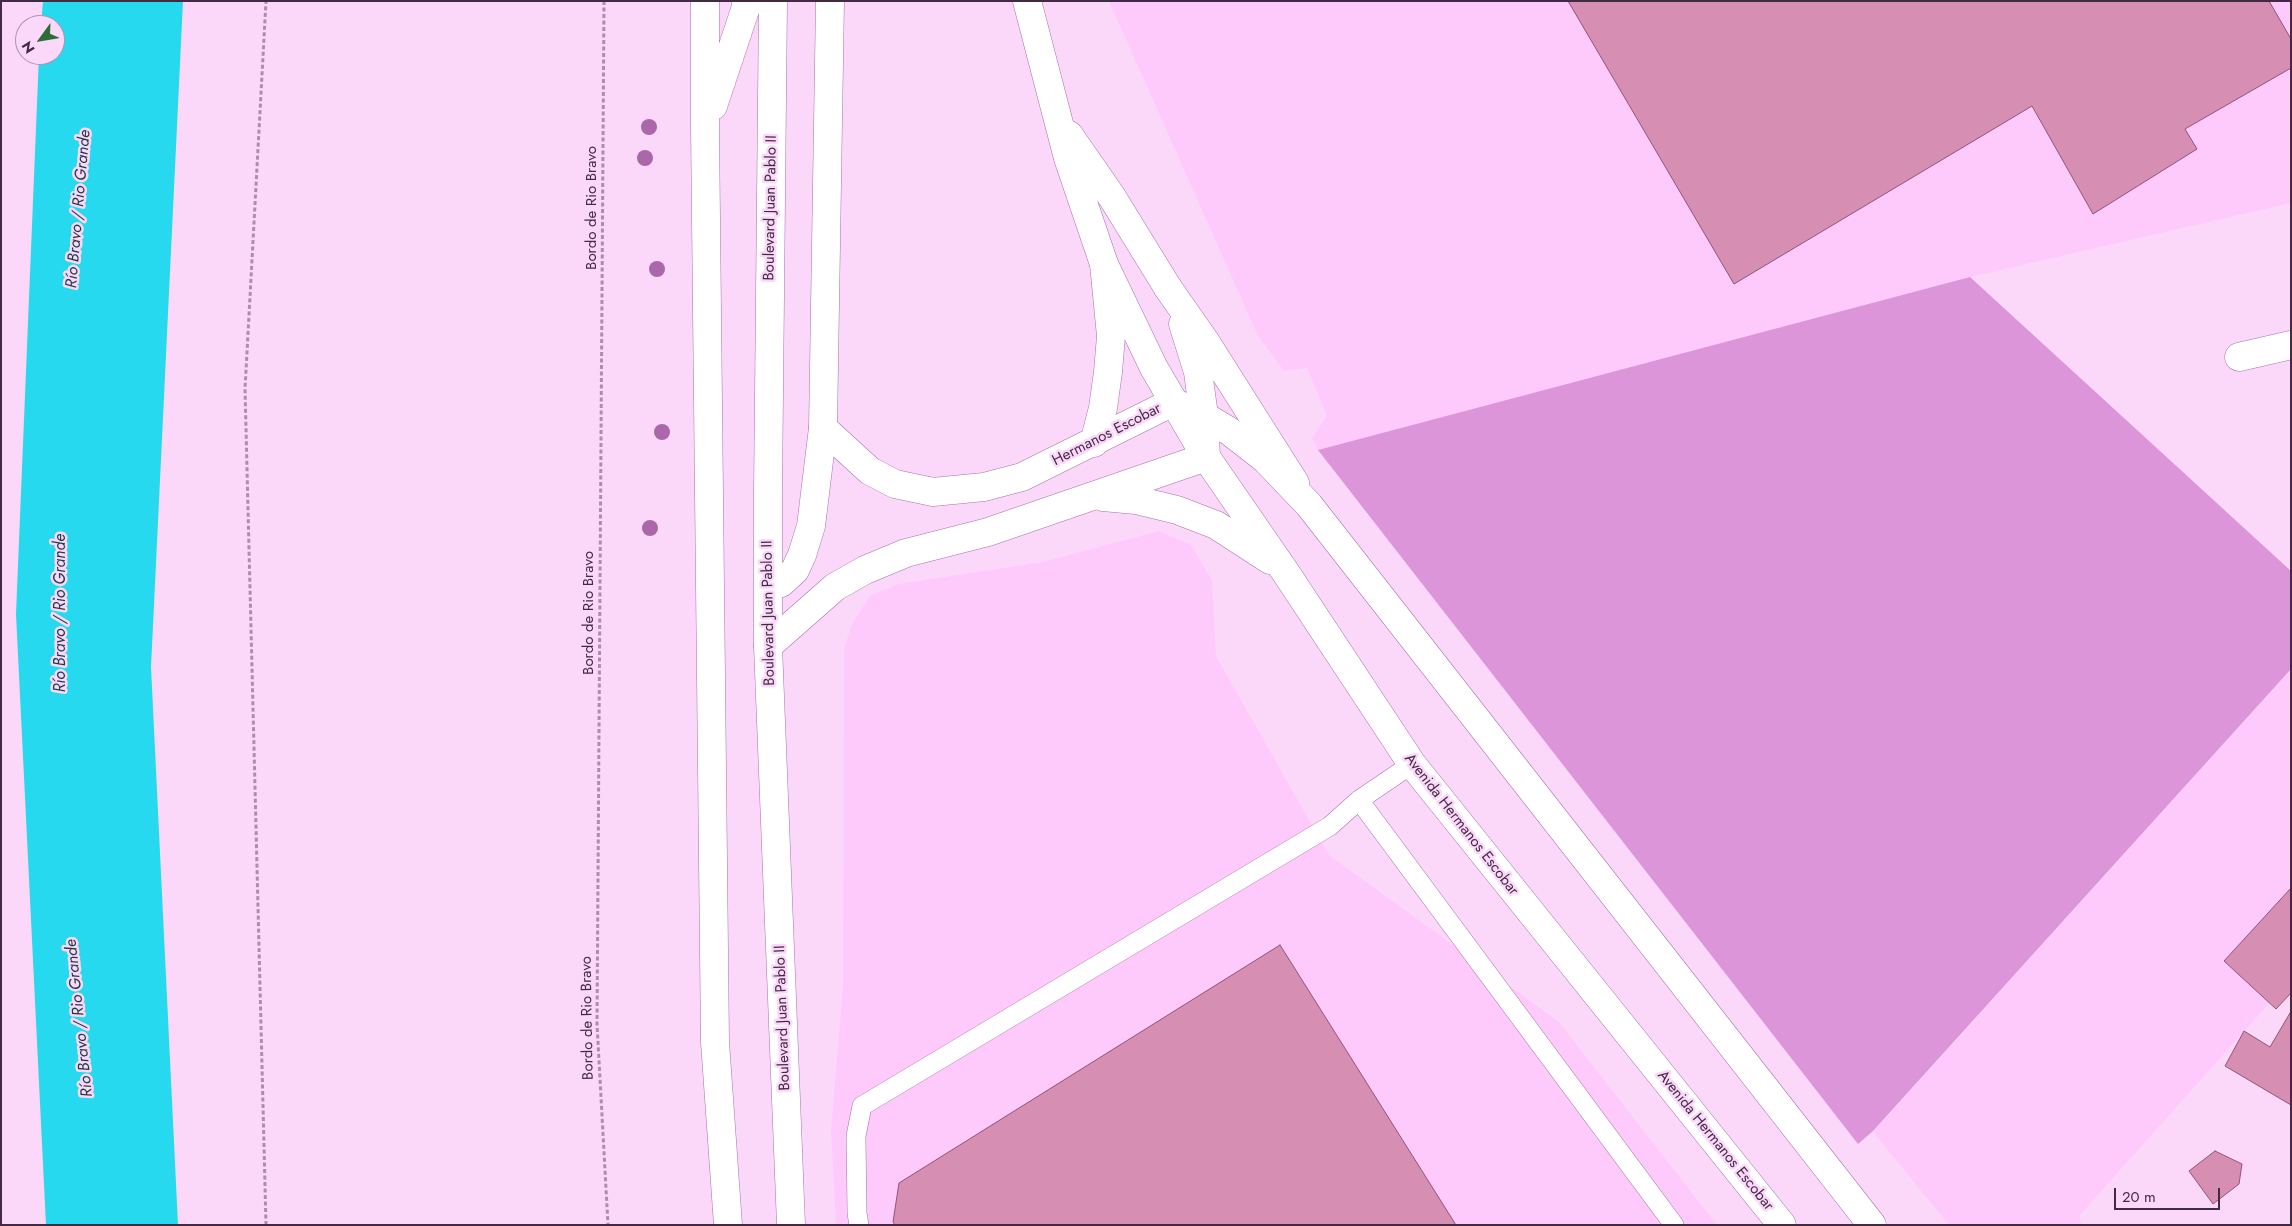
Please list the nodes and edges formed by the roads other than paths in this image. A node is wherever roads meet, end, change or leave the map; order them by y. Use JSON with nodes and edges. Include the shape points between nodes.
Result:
{"nodes":[{"id":1,"x":705,"y":1,"type":"edge"},
{"id":2,"x":746,"y":1,"type":"edge"},
{"id":3,"x":773,"y":1,"type":"edge"},
{"id":4,"x":830,"y":1,"type":"edge"},
{"id":5,"x":1027,"y":1,"type":"edge"},
{"id":6,"x":1059,"y":122,"type":"junction"},
{"id":7,"x":705,"y":128,"type":"junction"},
{"id":8,"x":1104,"y":264,"type":"junction"},
{"id":9,"x":1168,"y":288,"type":"junction"},
{"id":10,"x":2291,"y":345,"type":"edge"},
{"id":11,"x":2238,"y":357,"type":"dead end"},
{"id":12,"x":1173,"y":402,"type":"junction"},
{"id":13,"x":1204,"y":416,"type":"junction"},
{"id":14,"x":822,"y":428,"type":"junction"},
{"id":15,"x":1094,"y":443,"type":"junction"},
{"id":16,"x":1206,"y":457,"type":"junction"},
{"id":17,"x":1094,"y":496,"type":"junction"},
{"id":18,"x":1308,"y":505,"type":"junction"},
{"id":19,"x":1286,"y":573,"type":"junction"},
{"id":20,"x":768,"y":586,"type":"junction"},
{"id":21,"x":768,"y":646,"type":"junction"},
{"id":22,"x":1412,"y":764,"type":"junction"},
{"id":23,"x":1359,"y":800,"type":"junction"},
{"id":24,"x":728,"y":1225,"type":"edge"},
{"id":25,"x":791,"y":1225,"type":"edge"},
{"id":26,"x":859,"y":1225,"type":"edge"},
{"id":27,"x":1674,"y":1225,"type":"edge"},
{"id":28,"x":1782,"y":1225,"type":"edge"},
{"id":29,"x":1872,"y":1225,"type":"edge"}],
"edges":[{"from":1,"to":7,"type":"main road"},
{"from":2,"to":7,"type":"main road"},
{"from":3,"to":20,"type":"main road","name":"Boulevard Juan Pablo II"},
{"from":4,"to":14,"type":"main road"},
{"from":5,"to":6,"type":"main road","name":"Hermanos Escobar"},
{"from":6,"to":8,"type":"main road","name":"Hermanos Escobar","via":[[1079,194]]},
{"from":6,"to":9,"type":"main road","name":"Hermanos Escobar","via":[[1112,196]]},
{"from":7,"to":24,"type":"main road","via":[[716,1042]]},
{"from":8,"to":12,"type":"main road","name":"Hermanos Escobar","via":[[1136,334]]},
{"from":8,"to":15,"type":"main road","via":[[1110,345],[1103,408]]},
{"from":9,"to":13,"type":"main road","via":[[1195,363]]},
{"from":9,"to":18,"type":"main road","via":[[1241,395]]},
{"from":10,"to":11,"type":"main road"},
{"from":12,"to":13,"type":"main road"},
{"from":12,"to":15,"type":"main road","name":"Hermanos Escobar"},
{"from":12,"to":16,"type":"main road","name":"Avenida Hermanos Escobar"},
{"from":13,"to":16,"type":"main road"},
{"from":13,"to":18,"type":"main road","via":[[1264,459]]},
{"from":14,"to":15,"type":"main road","name":"Hermanos Escobar","via":[[870,471],[895,484],[933,492],[984,487],[1022,478]]},
{"from":14,"to":20,"type":"main road","via":[[811,526],[802,555],[795,570],[781,582]]},
{"from":16,"to":17,"type":"main road"},
{"from":16,"to":19,"type":"main road","name":"Avenida Hermanos Escobar"},
{"from":17,"to":19,"type":"main road","via":[[1136,500],[1177,510],[1216,526],[1252,547]]},
{"from":17,"to":21,"type":"main road","via":[[988,532],[906,553],[865,570],[835,587]]},
{"from":18,"to":29,"type":"main road"},
{"from":19,"to":22,"type":"main road","name":"Avenida Hermanos Escobar"},
{"from":20,"to":21,"type":"main road","name":"Boulevard Juan Pablo II"},
{"from":21,"to":25,"type":"main road","name":"Boulevard Juan Pablo II"},
{"from":22,"to":23,"type":"lane"},
{"from":22,"to":28,"type":"main road","name":"Avenida Hermanos Escobar"},
{"from":23,"to":26,"type":"lane","via":[[1330,826],[862,1106],[856,1136]]},
{"from":23,"to":27,"type":"lane"}]}
